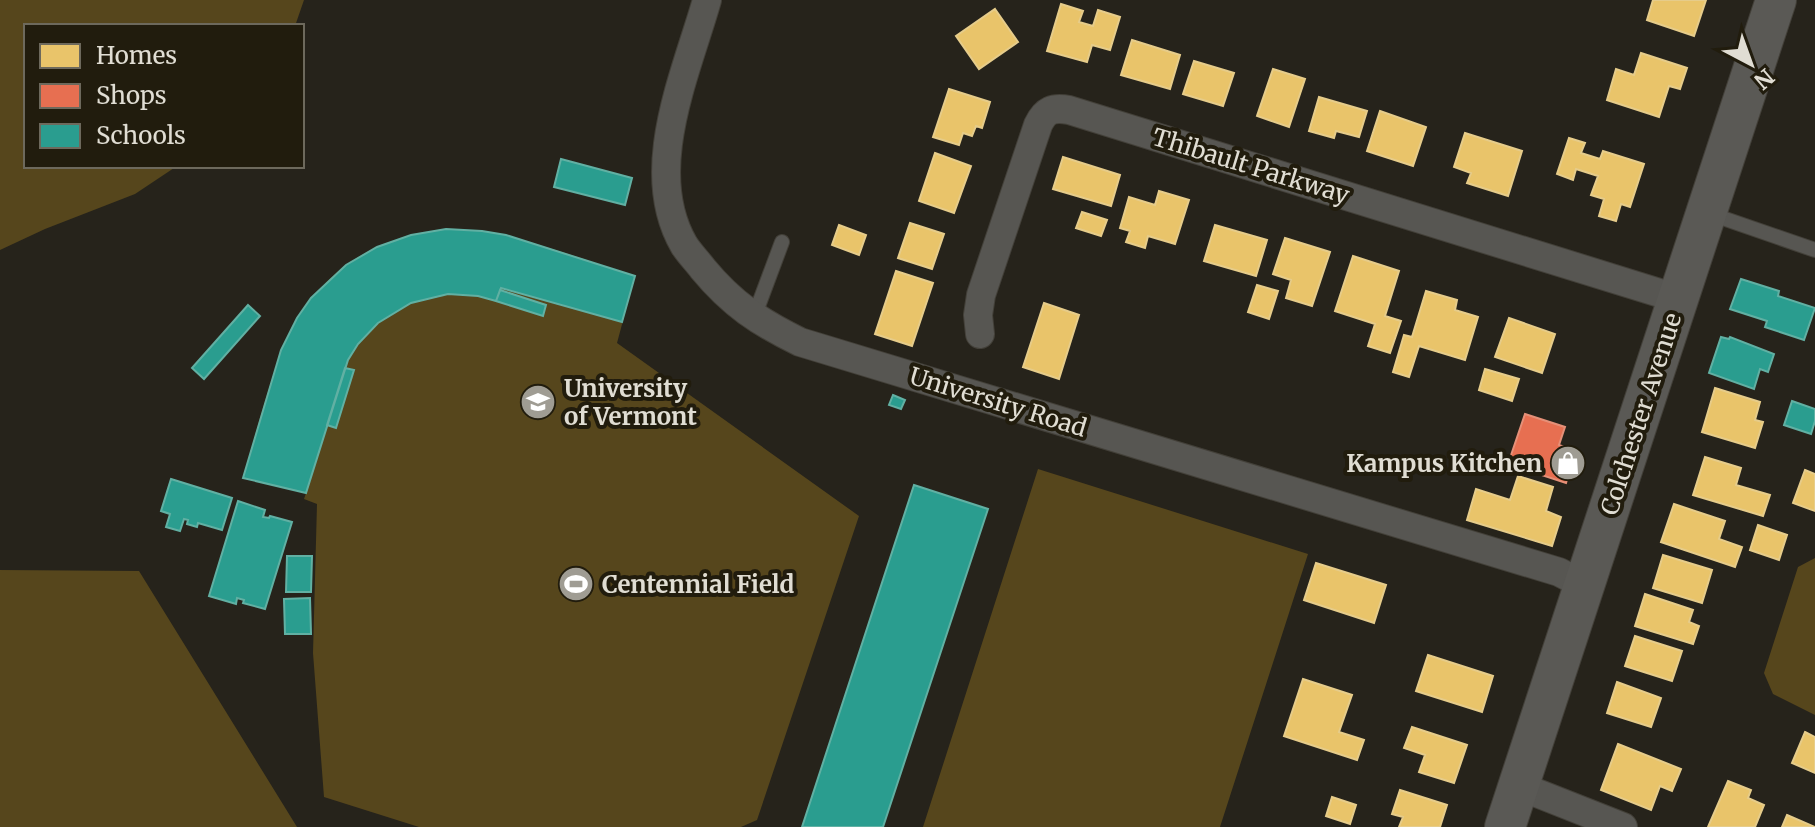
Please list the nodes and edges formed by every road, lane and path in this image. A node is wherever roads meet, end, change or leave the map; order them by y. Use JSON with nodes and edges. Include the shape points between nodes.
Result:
{"nodes":[{"id":1,"x":707,"y":0,"type":"edge"},
{"id":2,"x":1776,"y":0,"type":"edge"},
{"id":3,"x":1708,"y":213,"type":"junction"},
{"id":4,"x":782,"y":242,"type":"dead end"},
{"id":5,"x":1815,"y":250,"type":"edge"},
{"id":6,"x":1679,"y":299,"type":"junction"},
{"id":7,"x":754,"y":317,"type":"junction"},
{"id":8,"x":980,"y":334,"type":"dead end"},
{"id":9,"x":1584,"y":585,"type":"junction"},
{"id":10,"x":1519,"y":786,"type":"junction"},
{"id":11,"x":1505,"y":827,"type":"edge"},
{"id":12,"x":1623,"y":827,"type":"edge"}],
"edges":[{"from":1,"to":7,"type":"street","name":"University Road","via":[[669,131],[665,186],[684,245],[724,295]]},
{"from":2,"to":3,"type":"main road","name":"Colchester Avenue"},
{"from":3,"to":5,"type":"lane"},
{"from":3,"to":6,"type":"main road","name":"Colchester Avenue"},
{"from":4,"to":7,"type":"lane"},
{"from":6,"to":8,"type":"street","name":"Thibault Parkway","via":[[1055,108],[1043,114],[1038,125],[981,295]]},
{"from":6,"to":9,"type":"main road","name":"Colchester Avenue"},
{"from":7,"to":9,"type":"street","name":"University Road","via":[[800,342],[1559,572]]},
{"from":9,"to":10,"type":"main road","name":"Colchester Avenue"},
{"from":10,"to":11,"type":"main road","name":"Colchester Avenue"},
{"from":10,"to":12,"type":"street"}]}
